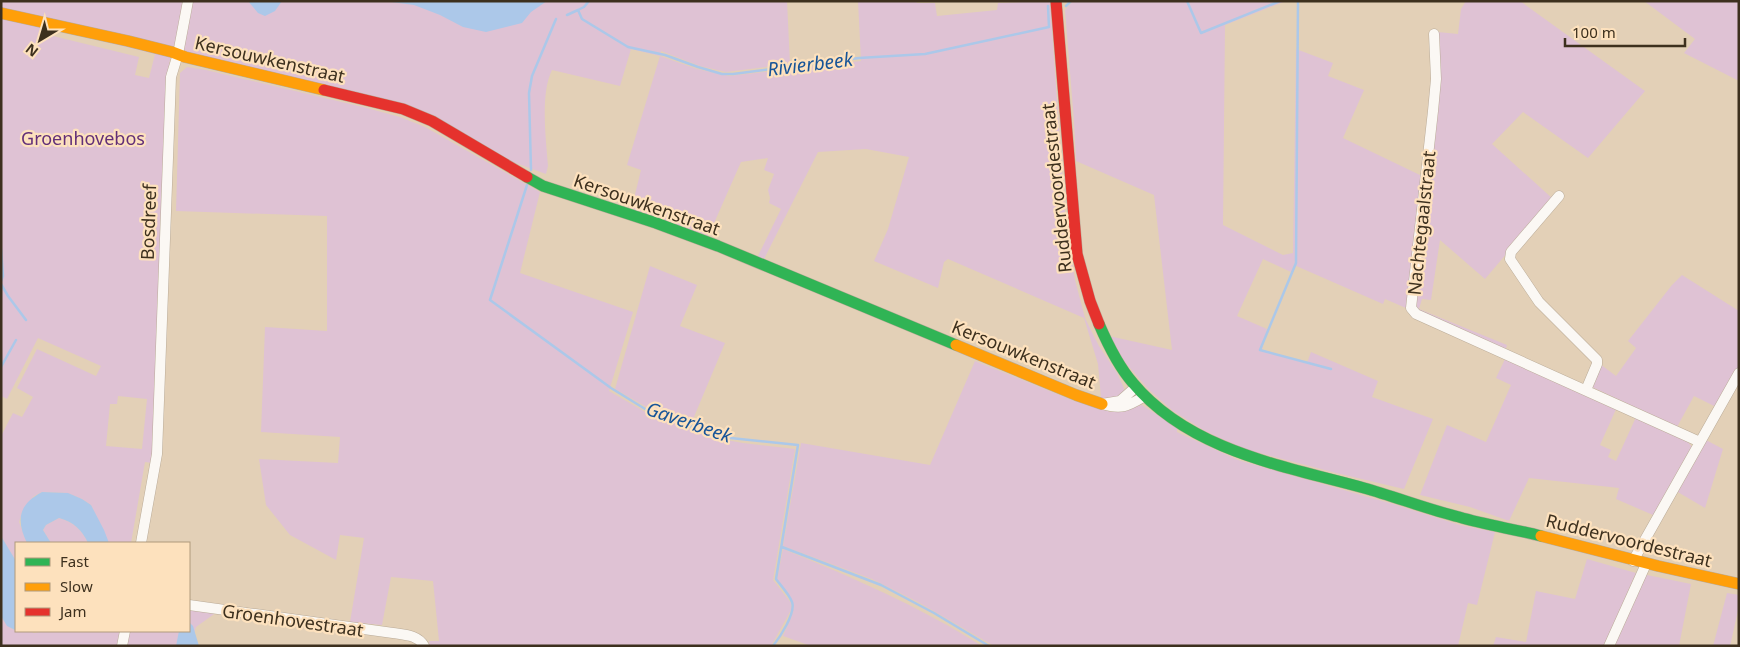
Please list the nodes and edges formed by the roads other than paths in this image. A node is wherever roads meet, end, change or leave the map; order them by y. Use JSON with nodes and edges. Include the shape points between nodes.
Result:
{"nodes":[{"id":1,"x":188,"y":1,"type":"edge"},
{"id":2,"x":1056,"y":1,"type":"edge"},
{"id":3,"x":1,"y":13,"type":"edge"},
{"id":4,"x":1434,"y":34,"type":"dead end"},
{"id":5,"x":178,"y":54,"type":"junction"},
{"id":6,"x":1559,"y":196,"type":"dead end"},
{"id":7,"x":1739,"y":373,"type":"edge"},
{"id":8,"x":1136,"y":387,"type":"junction"},
{"id":9,"x":1586,"y":390,"type":"junction"},
{"id":10,"x":1145,"y":396,"type":"junction"},
{"id":11,"x":1102,"y":404,"type":"junction"},
{"id":12,"x":1700,"y":442,"type":"junction"},
{"id":13,"x":141,"y":542,"type":"edge"},
{"id":14,"x":1633,"y":561,"type":"junction"},
{"id":15,"x":1646,"y":564,"type":"junction"},
{"id":16,"x":1739,"y":584,"type":"edge"},
{"id":17,"x":190,"y":605,"type":"edge"},
{"id":18,"x":125,"y":632,"type":"edge"},
{"id":19,"x":122,"y":646,"type":"edge"},
{"id":20,"x":424,"y":646,"type":"edge"},
{"id":21,"x":1609,"y":646,"type":"edge"}],
"edges":[{"from":1,"to":5,"type":"street","name":"Bosdreef"},
{"from":2,"to":8,"type":"street","name":"Ruddervoordestraat","via":[[1077,254],[1094,316],[1106,344]]},
{"from":3,"to":5,"type":"street"},
{"from":4,"to":9,"type":"street","name":"Nachtegaalstraat","via":[[1436,79],[1411,308],[1416,314]]},
{"from":5,"to":11,"type":"street","name":"Kersouwkenstraat","via":[[404,109],[432,121],[543,186],[718,246]]},
{"from":5,"to":13,"type":"street","name":"Bosdreef","via":[[171,76],[157,454]]},
{"from":6,"to":9,"type":"street","via":[[1511,252],[1510,260],[1540,302],[1597,360]]},
{"from":7,"to":12,"type":"street"},
{"from":8,"to":10,"type":"street","name":"Ruddervoordestraat"},
{"from":8,"to":11,"type":"street","via":[[1120,401]]},
{"from":9,"to":12,"type":"street","name":"Nachtegaalstraat"},
{"from":10,"to":11,"type":"street","via":[[1126,407]]},
{"from":10,"to":14,"type":"street","name":"Ruddervoordestraat","via":[[1167,415],[1208,440],[1250,457],[1409,501],[1460,509],[1511,528]]},
{"from":12,"to":14,"type":"street"},
{"from":14,"to":15,"type":"street","name":"Ruddervoordestraat"},
{"from":15,"to":16,"type":"street","name":"Ruddervoordestraat"},
{"from":15,"to":21,"type":"street"},
{"from":17,"to":20,"type":"street","name":"Groenhovestraat","via":[[393,633],[415,637]]},
{"from":18,"to":19,"type":"street"}]}
